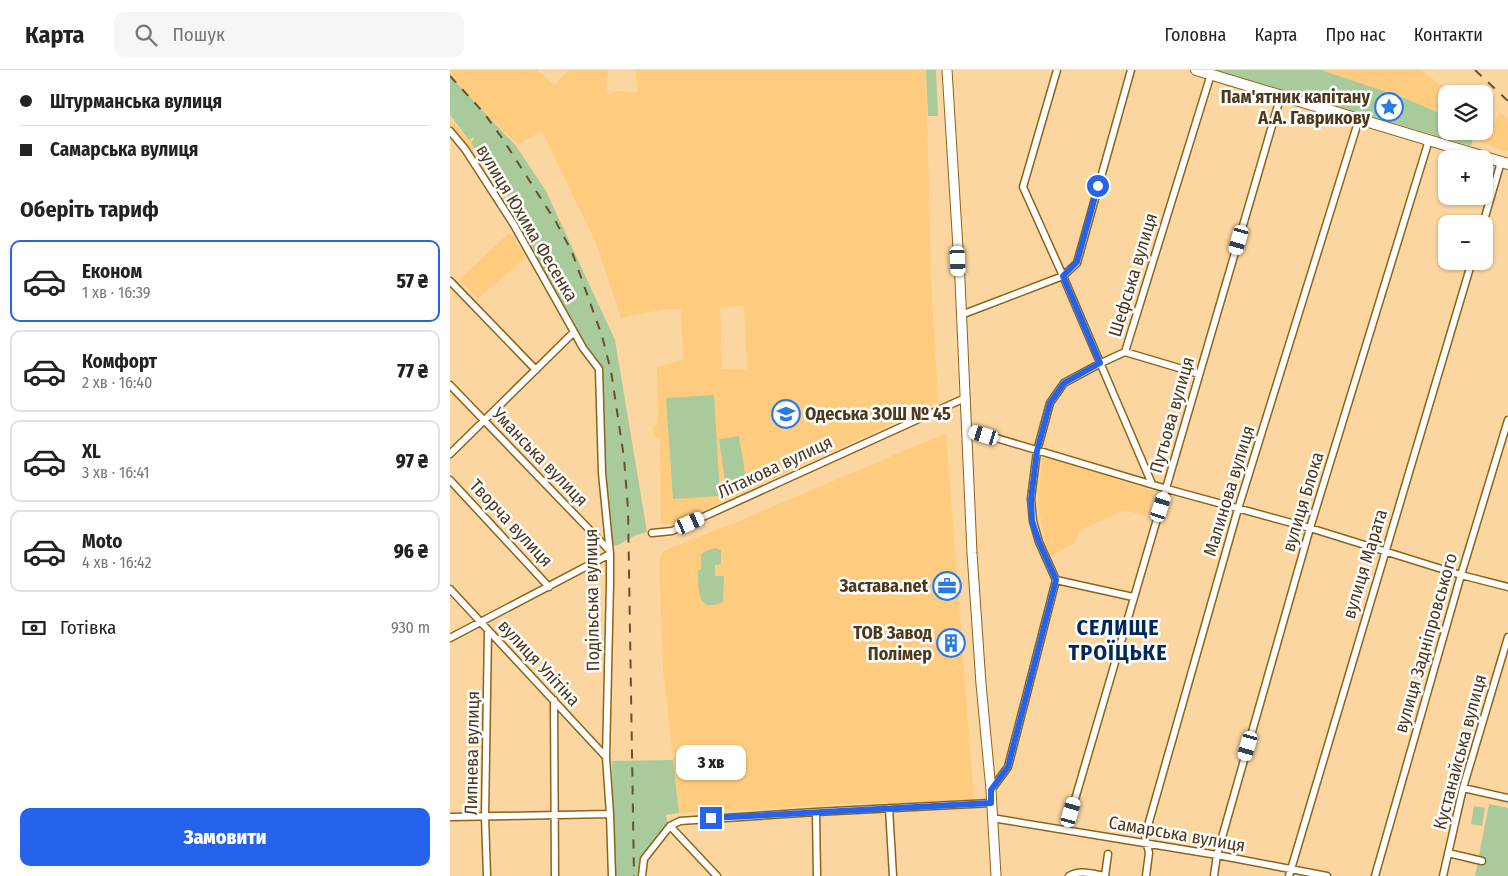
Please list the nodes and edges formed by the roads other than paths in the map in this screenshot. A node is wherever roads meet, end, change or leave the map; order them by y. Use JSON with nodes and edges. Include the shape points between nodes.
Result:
{"nodes":[{"id":1,"x":947,"y":70,"type":"edge"},
{"id":2,"x":1057,"y":70,"type":"edge"},
{"id":3,"x":1131,"y":70,"type":"edge"},
{"id":4,"x":1196,"y":70,"type":"edge"},
{"id":5,"x":1211,"y":74,"type":"junction"},
{"id":6,"x":1281,"y":95,"type":"junction"},
{"id":7,"x":1359,"y":119,"type":"junction"},
{"id":8,"x":450,"y":132,"type":"edge"},
{"id":9,"x":1429,"y":140,"type":"junction"},
{"id":10,"x":1505,"y":163,"type":"edge"},
{"id":11,"x":1486,"y":215,"type":"edge"},
{"id":12,"x":1469,"y":270,"type":"edge"},
{"id":13,"x":1063,"y":276,"type":"junction"},
{"id":14,"x":450,"y":281,"type":"edge"},
{"id":15,"x":961,"y":315,"type":"junction"},
{"id":16,"x":574,"y":332,"type":"junction"},
{"id":17,"x":1126,"y":352,"type":"junction"},
{"id":18,"x":1100,"y":363,"type":"junction"},
{"id":19,"x":536,"y":370,"type":"junction"},
{"id":20,"x":1199,"y":374,"type":"junction"},
{"id":21,"x":450,"y":385,"type":"edge"},
{"id":22,"x":965,"y":398,"type":"junction"},
{"id":23,"x":1508,"y":420,"type":"edge"},
{"id":24,"x":483,"y":421,"type":"junction"},
{"id":25,"x":966,"y":429,"type":"junction"},
{"id":26,"x":1037,"y":451,"type":"junction"},
{"id":27,"x":450,"y":454,"type":"edge"},
{"id":28,"x":450,"y":480,"type":"edge"},
{"id":29,"x":1152,"y":484,"type":"junction"},
{"id":30,"x":1167,"y":489,"type":"junction"},
{"id":31,"x":1238,"y":509,"type":"junction"},
{"id":32,"x":1310,"y":528,"type":"junction"},
{"id":33,"x":652,"y":533,"type":"dead end"},
{"id":34,"x":1385,"y":551,"type":"junction"},
{"id":35,"x":609,"y":552,"type":"junction"},
{"id":36,"x":1461,"y":574,"type":"junction"},
{"id":37,"x":1056,"y":580,"type":"junction"},
{"id":38,"x":549,"y":587,"type":"junction"},
{"id":39,"x":1508,"y":587,"type":"edge"},
{"id":40,"x":450,"y":589,"type":"edge"},
{"id":41,"x":1133,"y":597,"type":"junction"},
{"id":42,"x":481,"y":623,"type":"junction"},
{"id":43,"x":488,"y":630,"type":"junction"},
{"id":44,"x":1508,"y":637,"type":"edge"},
{"id":45,"x":450,"y":638,"type":"edge"},
{"id":46,"x":554,"y":700,"type":"junction"},
{"id":47,"x":606,"y":757,"type":"junction"},
{"id":48,"x":1463,"y":788,"type":"junction"},
{"id":49,"x":991,"y":790,"type":"junction"},
{"id":50,"x":1508,"y":798,"type":"edge"},
{"id":51,"x":991,"y":803,"type":"junction"},
{"id":52,"x":889,"y":808,"type":"junction"},
{"id":53,"x":816,"y":812,"type":"junction"},
{"id":54,"x":610,"y":814,"type":"junction"},
{"id":55,"x":485,"y":816,"type":"junction"},
{"id":56,"x":553,"y":816,"type":"junction"},
{"id":57,"x":450,"y":817,"type":"edge"},
{"id":58,"x":992,"y":818,"type":"junction"},
{"id":59,"x":670,"y":826,"type":"junction"},
{"id":60,"x":1066,"y":830,"type":"junction"},
{"id":61,"x":1147,"y":844,"type":"junction"},
{"id":62,"x":1448,"y":853,"type":"junction"},
{"id":63,"x":1108,"y":854,"type":"dead end"},
{"id":64,"x":1218,"y":855,"type":"junction"},
{"id":65,"x":1482,"y":861,"type":"dead end"},
{"id":66,"x":1290,"y":868,"type":"junction"},
{"id":67,"x":487,"y":876,"type":"edge"},
{"id":68,"x":555,"y":876,"type":"edge"},
{"id":69,"x":612,"y":876,"type":"edge"},
{"id":70,"x":642,"y":876,"type":"edge"},
{"id":71,"x":717,"y":876,"type":"edge"},
{"id":72,"x":817,"y":876,"type":"edge"},
{"id":73,"x":893,"y":876,"type":"edge"},
{"id":74,"x":996,"y":876,"type":"edge"},
{"id":75,"x":1068,"y":876,"type":"edge"},
{"id":76,"x":1146,"y":876,"type":"edge"},
{"id":77,"x":1214,"y":876,"type":"edge"},
{"id":78,"x":1289,"y":876,"type":"edge"},
{"id":79,"x":1327,"y":876,"type":"edge"},
{"id":80,"x":1375,"y":876,"type":"edge"},
{"id":81,"x":1443,"y":876,"type":"edge"}],
"edges":[{"from":1,"to":15,"type":"street"},
{"from":2,"to":13,"type":"street","via":[[1023,188]]},
{"from":3,"to":13,"type":"street","via":[[1077,262]]},
{"from":4,"to":5,"type":"main road"},
{"from":5,"to":6,"type":"main road"},
{"from":5,"to":17,"type":"street","name":"Шефська вулиця"},
{"from":6,"to":7,"type":"main road"},
{"from":6,"to":20,"type":"street","name":"Путьова вулиця"},
{"from":7,"to":9,"type":"main road"},
{"from":7,"to":31,"type":"street","name":"Малинова вулиця"},
{"from":8,"to":16,"type":"street","name":"вулиця Юхима Фесенка","via":[[465,148],[514,225]]},
{"from":9,"to":10,"type":"main road"},
{"from":9,"to":32,"type":"street","name":"вулиця Блока"},
{"from":10,"to":11,"type":"street"},
{"from":12,"to":34,"type":"street","name":"вулиця Марата"},
{"from":13,"to":15,"type":"street"},
{"from":13,"to":18,"type":"street"},
{"from":14,"to":19,"type":"street"},
{"from":15,"to":22,"type":"street"},
{"from":16,"to":19,"type":"street"},
{"from":16,"to":35,"type":"street","name":"Подільська вулиця","via":[[599,369],[602,473]]},
{"from":17,"to":18,"type":"street","name":"Шефська вулиця"},
{"from":17,"to":20,"type":"street"},
{"from":18,"to":26,"type":"street","name":"Шефська вулиця","via":[[1064,383],[1050,403]]},
{"from":18,"to":29,"type":"street"},
{"from":19,"to":24,"type":"street"},
{"from":20,"to":30,"type":"street","name":"Путьова вулиця"},
{"from":21,"to":24,"type":"street","name":"Уманська вулиця"},
{"from":22,"to":25,"type":"street"},
{"from":22,"to":33,"type":"street","name":"Літакова вулиця","via":[[672,531]]},
{"from":23,"to":36,"type":"street","name":"вулиця Задніпровського"},
{"from":24,"to":27,"type":"street"},
{"from":24,"to":35,"type":"street","name":"Уманська вулиця"},
{"from":25,"to":26,"type":"street"},
{"from":25,"to":49,"type":"street","via":[[981,684]]},
{"from":26,"to":29,"type":"street"},
{"from":26,"to":37,"type":"street","name":"Шефська вулиця","via":[[1031,499],[1032,521]]},
{"from":28,"to":38,"type":"street","name":"Творча вулиця"},
{"from":29,"to":30,"type":"street"},
{"from":30,"to":31,"type":"street"},
{"from":30,"to":41,"type":"street","name":"Путьова вулиця"},
{"from":31,"to":32,"type":"street"},
{"from":31,"to":61,"type":"street","name":"Малинова вулиця","via":[[1145,836]]},
{"from":32,"to":34,"type":"street"},
{"from":32,"to":64,"type":"street","name":"вулиця Блока"},
{"from":34,"to":36,"type":"street"},
{"from":34,"to":66,"type":"street","name":"вулиця Марата"},
{"from":35,"to":38,"type":"street"},
{"from":35,"to":47,"type":"street","name":"Подільська вулиця"},
{"from":36,"to":39,"type":"street"},
{"from":36,"to":80,"type":"street","name":"вулиця Задніпровського"},
{"from":37,"to":41,"type":"street"},
{"from":37,"to":49,"type":"street","via":[[1008,767]]},
{"from":38,"to":42,"type":"street"},
{"from":40,"to":42,"type":"street","name":"вулиця Улітіна"},
{"from":41,"to":60,"type":"street","name":"Путьова вулиця"},
{"from":42,"to":43,"type":"street","name":"вулиця Улітіна"},
{"from":42,"to":45,"type":"street"},
{"from":43,"to":46,"type":"street","name":"вулиця Улітіна"},
{"from":43,"to":55,"type":"street","name":"Липнева вулиця"},
{"from":44,"to":48,"type":"street","name":"Кустанайська вулиця"},
{"from":46,"to":47,"type":"street","name":"вулиця Улітіна"},
{"from":46,"to":56,"type":"street"},
{"from":47,"to":54,"type":"street","name":"Подільська вулиця"},
{"from":48,"to":50,"type":"street"},
{"from":48,"to":62,"type":"street","name":"Кустанайська вулиця"},
{"from":49,"to":51,"type":"street"},
{"from":51,"to":52,"type":"street"},
{"from":51,"to":58,"type":"street"},
{"from":52,"to":53,"type":"street"},
{"from":52,"to":73,"type":"street"},
{"from":53,"to":59,"type":"street","via":[[694,819]]},
{"from":53,"to":72,"type":"street"},
{"from":54,"to":56,"type":"street"},
{"from":54,"to":69,"type":"street","name":"Подільська вулиця"},
{"from":55,"to":56,"type":"street"},
{"from":55,"to":57,"type":"street"},
{"from":55,"to":67,"type":"street","name":"Липнева вулиця"},
{"from":56,"to":68,"type":"street"},
{"from":58,"to":60,"type":"street","name":"Самарська вулиця"},
{"from":58,"to":74,"type":"street"},
{"from":59,"to":70,"type":"street","via":[[644,859]]},
{"from":59,"to":71,"type":"street"},
{"from":60,"to":61,"type":"street","name":"Самарська вулиця"},
{"from":61,"to":64,"type":"street","name":"Самарська вулиця"},
{"from":61,"to":76,"type":"street","name":"Малинова вулиця"},
{"from":62,"to":65,"type":"street"},
{"from":62,"to":81,"type":"street","name":"Кустанайська вулиця"},
{"from":63,"to":75,"type":"street","via":[[1105,876],[1080,872]]},
{"from":64,"to":66,"type":"street","name":"Самарська вулиця"},
{"from":64,"to":77,"type":"street","name":"вулиця Блока"},
{"from":66,"to":78,"type":"street","name":"вулиця Марата"},
{"from":66,"to":79,"type":"street","name":"Самарська вулиця"}]}
